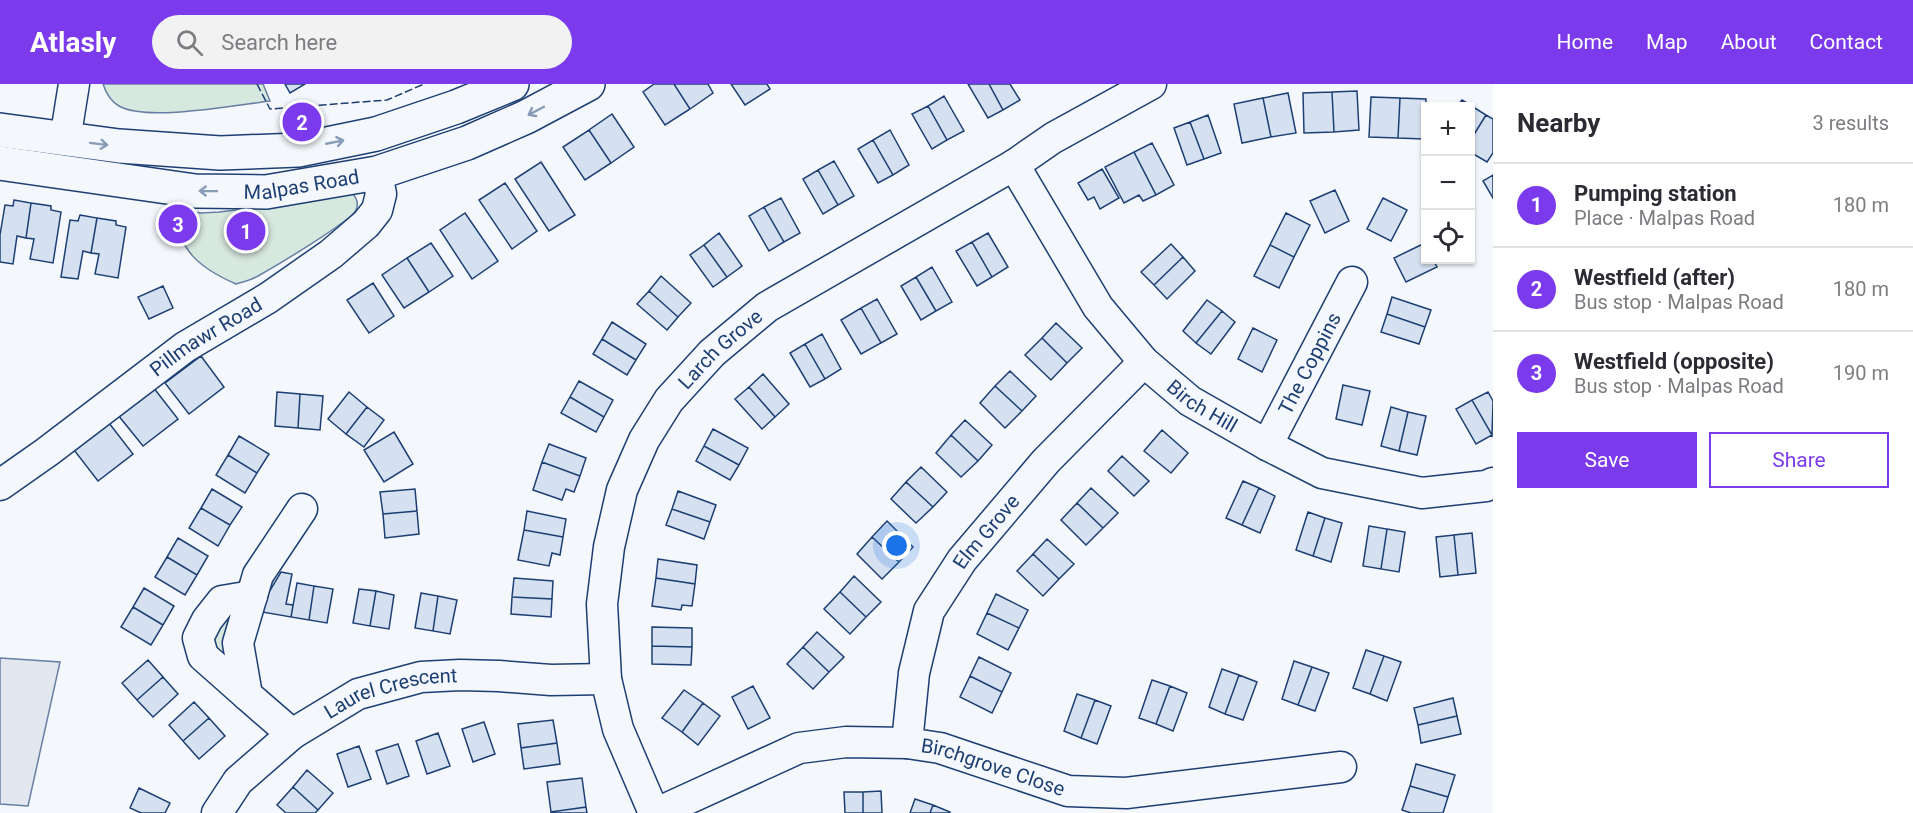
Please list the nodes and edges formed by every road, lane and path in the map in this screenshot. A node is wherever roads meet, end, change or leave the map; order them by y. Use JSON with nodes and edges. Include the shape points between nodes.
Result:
{"nodes":[{"id":1,"x":74,"y":84,"type":"edge"},
{"id":2,"x":512,"y":84,"type":"edge"},
{"id":3,"x":588,"y":84,"type":"edge"},
{"id":4,"x":1151,"y":84,"type":"edge"},
{"id":5,"x":0,"y":130,"type":"edge"},
{"id":6,"x":65,"y":140,"type":"junction"},
{"id":7,"x":0,"y":163,"type":"edge"},
{"id":8,"x":1014,"y":165,"type":"junction"},
{"id":9,"x":377,"y":173,"type":"junction"},
{"id":10,"x":1352,"y":282,"type":"dead end"},
{"id":11,"x":1144,"y":362,"type":"junction"},
{"id":12,"x":1267,"y":445,"type":"junction"},
{"id":13,"x":1493,"y":483,"type":"edge"},
{"id":14,"x":0,"y":485,"type":"edge"},
{"id":15,"x":302,"y":509,"type":"dead end"},
{"id":16,"x":252,"y":596,"type":"junction"},
{"id":17,"x":606,"y":680,"type":"junction"},
{"id":18,"x":247,"y":695,"type":"junction"},
{"id":19,"x":292,"y":734,"type":"junction"},
{"id":20,"x":907,"y":743,"type":"junction"},
{"id":21,"x":1341,"y":766,"type":"dead end"},
{"id":22,"x":217,"y":813,"type":"edge"},
{"id":23,"x":655,"y":813,"type":"edge"}],
"edges":[{"from":1,"to":6,"type":"street"},
{"from":6,"to":2,"type":"main road","name":"Malpas Road","one_way":true,"via":[[220,153],[298,150],[376,134]]},
{"from":3,"to":9,"type":"main road","name":"Malpas Road","one_way":true,"via":[[467,143]]},
{"from":4,"to":8,"type":"street","name":"Larch Grove","via":[[1053,138]]},
{"from":5,"to":6,"type":"main road","name":"Malpas Road"},
{"from":9,"to":7,"type":"main road","name":"Malpas Road","one_way":true,"via":[[267,192],[195,191]]},
{"from":8,"to":11,"type":"street","name":"Birch Hill","via":[[1098,307]]},
{"from":8,"to":17,"type":"street","name":"Larch Grove","via":[[767,307],[712,352],[669,400],[644,440],[622,490],[609,547],[602,604]]},
{"from":9,"to":14,"type":"street","name":"Pillmawr Road","via":[[381,194],[377,210],[331,254],[268,298],[185,347]]},
{"from":10,"to":12,"type":"street","name":"The Coppins"},
{"from":11,"to":12,"type":"street","name":"Birch Hill","via":[[1190,401]]},
{"from":11,"to":20,"type":"street","name":"Elm Grove","via":[[1046,461],[962,560],[928,611],[914,673]]},
{"from":12,"to":13,"type":"street","name":"Birch Hill","via":[[1322,473],[1422,493]]},
{"from":15,"to":16,"type":"street","via":[[258,575]]},
{"from":16,"to":18,"type":"street","via":[[238,643]]},
{"from":16,"to":18,"type":"street","via":[[222,601],[198,638],[203,656]]},
{"from":17,"to":19,"type":"street","name":"Laurel Crescent","via":[[421,677],[358,694]]},
{"from":17,"to":23,"type":"street","name":"Larch Grove","via":[[618,729]]},
{"from":18,"to":19,"type":"street"},
{"from":19,"to":22,"type":"street","name":"Laurel Crescent","via":[[238,781]]},
{"from":20,"to":21,"type":"street","name":"Birchgrove Close","via":[[940,748],[1068,792],[1126,793]]},
{"from":20,"to":23,"type":"street","name":"Birchgrove Close","via":[[846,742],[799,748]]}]}
